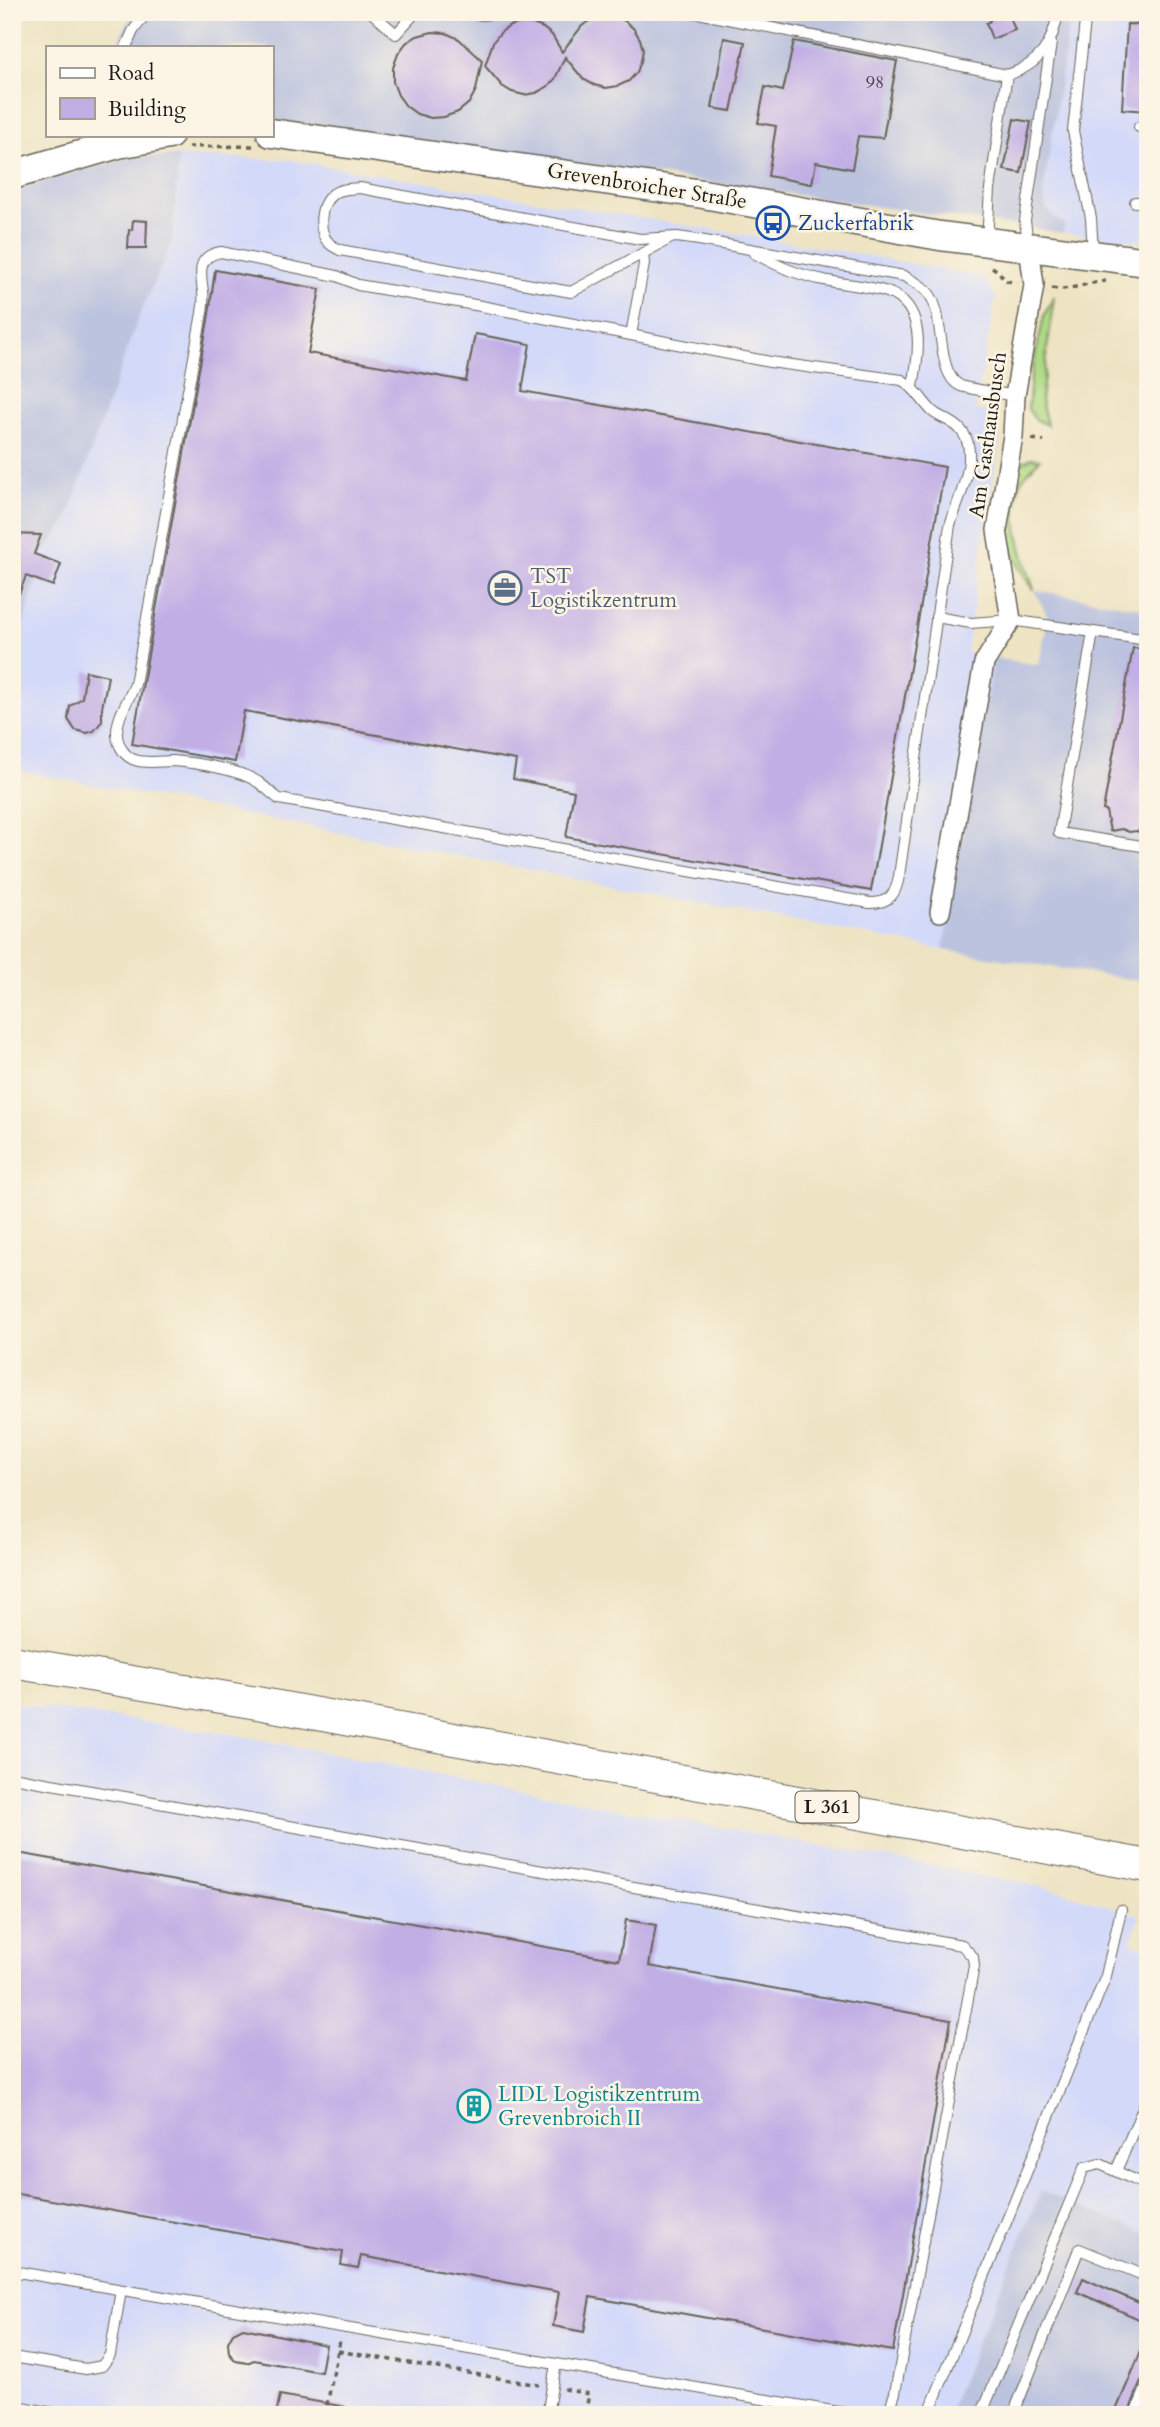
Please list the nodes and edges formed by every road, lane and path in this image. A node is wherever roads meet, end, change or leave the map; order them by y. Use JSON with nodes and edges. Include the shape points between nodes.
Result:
{"nodes":[{"id":1,"x":147,"y":12,"type":"edge"},
{"id":2,"x":370,"y":12,"type":"edge"},
{"id":3,"x":416,"y":12,"type":"edge"},
{"id":4,"x":452,"y":12,"type":"edge"},
{"id":5,"x":504,"y":12,"type":"edge"},
{"id":6,"x":693,"y":12,"type":"edge"},
{"id":7,"x":1058,"y":12,"type":"edge"},
{"id":8,"x":1086,"y":12,"type":"edge"},
{"id":9,"x":1052,"y":40,"type":"junction"},
{"id":10,"x":126,"y":46,"type":"edge"},
{"id":11,"x":1007,"y":75,"type":"junction"},
{"id":12,"x":157,"y":139,"type":"edge"},
{"id":13,"x":266,"y":139,"type":"edge"},
{"id":14,"x":13,"y":170,"type":"edge"},
{"id":15,"x":1135,"y":202,"type":"dead end"},
{"id":16,"x":1148,"y":202,"type":"edge"},
{"id":17,"x":671,"y":238,"type":"junction"},
{"id":18,"x":1029,"y":247,"type":"junction"},
{"id":19,"x":745,"y":248,"type":"junction"},
{"id":20,"x":643,"y":253,"type":"junction"},
{"id":21,"x":987,"y":253,"type":"junction"},
{"id":22,"x":1093,"y":255,"type":"junction"},
{"id":23,"x":1148,"y":262,"type":"edge"},
{"id":24,"x":1114,"y":281,"type":"dead end"},
{"id":25,"x":1034,"y":285,"type":"junction"},
{"id":26,"x":631,"y":335,"type":"junction"},
{"id":27,"x":913,"y":386,"type":"junction"},
{"id":28,"x":1015,"y":396,"type":"junction"},
{"id":29,"x":936,"y":617,"type":"junction"},
{"id":30,"x":1011,"y":620,"type":"junction"},
{"id":31,"x":1093,"y":632,"type":"junction"},
{"id":32,"x":1148,"y":640,"type":"edge"},
{"id":33,"x":1148,"y":847,"type":"edge"},
{"id":34,"x":940,"y":912,"type":"dead end"},
{"id":35,"x":12,"y":1662,"type":"edge"},
{"id":36,"x":12,"y":1777,"type":"edge"},
{"id":37,"x":1148,"y":1866,"type":"edge"},
{"id":38,"x":1121,"y":1910,"type":"dead end"},
{"id":39,"x":1148,"y":2097,"type":"edge"},
{"id":40,"x":1116,"y":2171,"type":"junction"},
{"id":41,"x":1148,"y":2186,"type":"edge"},
{"id":42,"x":12,"y":2271,"type":"edge"},
{"id":43,"x":1148,"y":2277,"type":"edge"},
{"id":44,"x":121,"y":2290,"type":"junction"},
{"id":45,"x":342,"y":2328,"type":"junction"},
{"id":46,"x":338,"y":2351,"type":"junction"},
{"id":47,"x":12,"y":2357,"type":"edge"},
{"id":48,"x":556,"y":2364,"type":"junction"},
{"id":49,"x":1148,"y":2384,"type":"edge"},
{"id":50,"x":552,"y":2387,"type":"junction"},
{"id":51,"x":12,"y":2405,"type":"edge"},
{"id":52,"x":63,"y":2415,"type":"edge"},
{"id":53,"x":326,"y":2415,"type":"edge"},
{"id":54,"x":548,"y":2415,"type":"edge"},
{"id":55,"x":585,"y":2415,"type":"edge"},
{"id":56,"x":856,"y":2415,"type":"edge"},
{"id":57,"x":882,"y":2415,"type":"edge"},
{"id":58,"x":928,"y":2415,"type":"edge"},
{"id":59,"x":981,"y":2415,"type":"edge"},
{"id":60,"x":1013,"y":2415,"type":"edge"},
{"id":61,"x":1135,"y":2415,"type":"edge"}],
"edges":[{"from":1,"to":10,"type":"lane"},
{"from":2,"to":3,"type":"lane","via":[[396,34]]},
{"from":4,"to":5,"type":"lane"},
{"from":6,"to":11,"type":"lane"},
{"from":7,"to":9,"type":"lane"},
{"from":8,"to":22,"type":"lane","via":[[1073,131],[1091,218]]},
{"from":9,"to":11,"type":"lane","via":[[1035,61]]},
{"from":9,"to":18,"type":"lane","via":[[1024,221]]},
{"from":11,"to":21,"type":"lane","via":[[990,189]]},
{"from":12,"to":13,"type":"path","via":[[218,145]]},
{"from":12,"to":14,"type":"street"},
{"from":13,"to":21,"type":"street","name":"Grevenbroicher Straße","via":[[702,194],[940,236]]},
{"from":15,"to":16,"type":"lane"},
{"from":17,"to":19,"type":"lane"},
{"from":17,"to":20,"type":"lane"},
{"from":17,"to":20,"type":"lane","via":[[640,239],[360,188],[341,189],[323,209],[324,233],[340,250],[571,292]]},
{"from":18,"to":21,"type":"street","name":"Grevenbroicher Straße"},
{"from":18,"to":22,"type":"street","name":"Grevenbroicher Straße"},
{"from":18,"to":25,"type":"street","name":"Am Gasthausbusch"},
{"from":19,"to":27,"type":"lane","via":[[788,271],[891,293],[901,300],[916,322]]},
{"from":19,"to":28,"type":"lane","via":[[904,276],[925,288],[932,298],[951,377],[961,386]]},
{"from":20,"to":26,"type":"lane"},
{"from":21,"to":25,"type":"path","via":[[1006,281]]},
{"from":22,"to":23,"type":"street","name":"Grevenbroicher Straße"},
{"from":24,"to":25,"type":"path","via":[[1091,282],[1066,291]]},
{"from":25,"to":28,"type":"street","name":"Am Gasthausbusch"},
{"from":26,"to":27,"type":"lane","via":[[770,362],[902,380]]},
{"from":26,"to":29,"type":"lane","via":[[213,253],[201,265],[202,313],[135,684],[119,720],[119,746],[134,760],[239,773],[279,799],[880,903],[896,891]]},
{"from":27,"to":29,"type":"lane","via":[[933,412],[960,429],[968,442],[962,496],[950,525]]},
{"from":28,"to":30,"type":"street","name":"Am Gasthausbusch","via":[[997,530]]},
{"from":29,"to":30,"type":"lane","via":[[971,623]]},
{"from":30,"to":31,"type":"lane"},
{"from":30,"to":34,"type":"street","via":[[984,663]]},
{"from":31,"to":32,"type":"lane"},
{"from":31,"to":33,"type":"lane","via":[[1059,833]]},
{"from":35,"to":37,"type":"main road","number":"L 361"},
{"from":36,"to":57,"type":"lane","via":[[962,1945],[974,1966],[895,2393]]},
{"from":38,"to":58,"type":"lane","via":[[1101,1989]]},
{"from":39,"to":40,"type":"lane"},
{"from":40,"to":41,"type":"lane"},
{"from":40,"to":59,"type":"lane","via":[[1100,2164],[1084,2168]]},
{"from":42,"to":44,"type":"lane"},
{"from":43,"to":60,"type":"lane","via":[[1079,2249]]},
{"from":44,"to":45,"type":"lane"},
{"from":44,"to":47,"type":"lane","via":[[110,2356],[102,2366],[86,2369]]},
{"from":45,"to":46,"type":"path"},
{"from":45,"to":48,"type":"lane"},
{"from":46,"to":50,"type":"path"},
{"from":46,"to":53,"type":"path"},
{"from":48,"to":50,"type":"lane"},
{"from":48,"to":56,"type":"lane"},
{"from":49,"to":61,"type":"lane"},
{"from":50,"to":54,"type":"lane"},
{"from":50,"to":55,"type":"path","via":[[589,2393]]},
{"from":51,"to":52,"type":"lane"}]}
